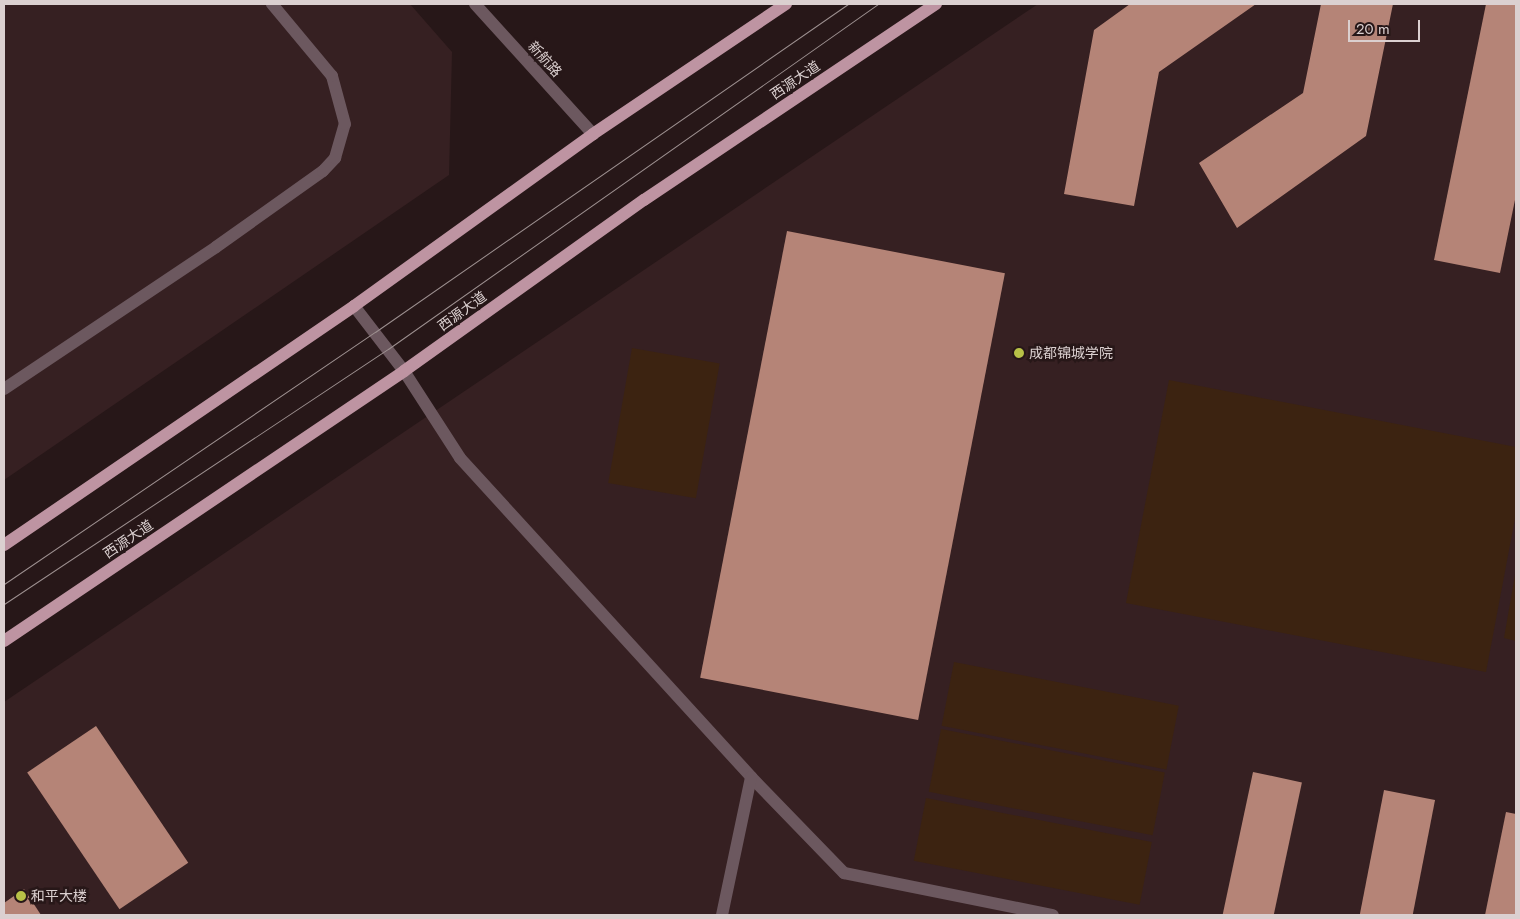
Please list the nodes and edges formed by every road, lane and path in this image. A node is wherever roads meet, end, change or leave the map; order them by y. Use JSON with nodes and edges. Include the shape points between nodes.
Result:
{"nodes":[{"id":1,"x":272,"y":4,"type":"edge"},
{"id":2,"x":475,"y":4,"type":"edge"},
{"id":3,"x":786,"y":4,"type":"edge"},
{"id":4,"x":936,"y":4,"type":"edge"},
{"id":5,"x":593,"y":134,"type":"junction"},
{"id":6,"x":354,"y":306,"type":"junction"},
{"id":7,"x":404,"y":371,"type":"junction"},
{"id":8,"x":4,"y":390,"type":"edge"},
{"id":9,"x":4,"y":545,"type":"edge"},
{"id":10,"x":4,"y":641,"type":"edge"},
{"id":11,"x":751,"y":778,"type":"junction"},
{"id":12,"x":722,"y":915,"type":"edge"},
{"id":13,"x":1053,"y":915,"type":"edge"}],
"edges":[{"from":1,"to":8,"type":"street","via":[[332,76],[345,124],[335,158],[323,171],[216,246]]},
{"from":2,"to":5,"type":"street","name":"新航路"},
{"from":3,"to":5,"type":"main road"},
{"from":4,"to":7,"type":"main road","name":"西源大道","via":[[644,200]]},
{"from":5,"to":6,"type":"main road"},
{"from":6,"to":7,"type":"street"},
{"from":6,"to":9,"type":"main road"},
{"from":7,"to":10,"type":"main road","name":"西源大道"},
{"from":7,"to":11,"type":"street","via":[[460,458]]},
{"from":11,"to":12,"type":"street"},
{"from":11,"to":13,"type":"street","via":[[844,873]]}]}
